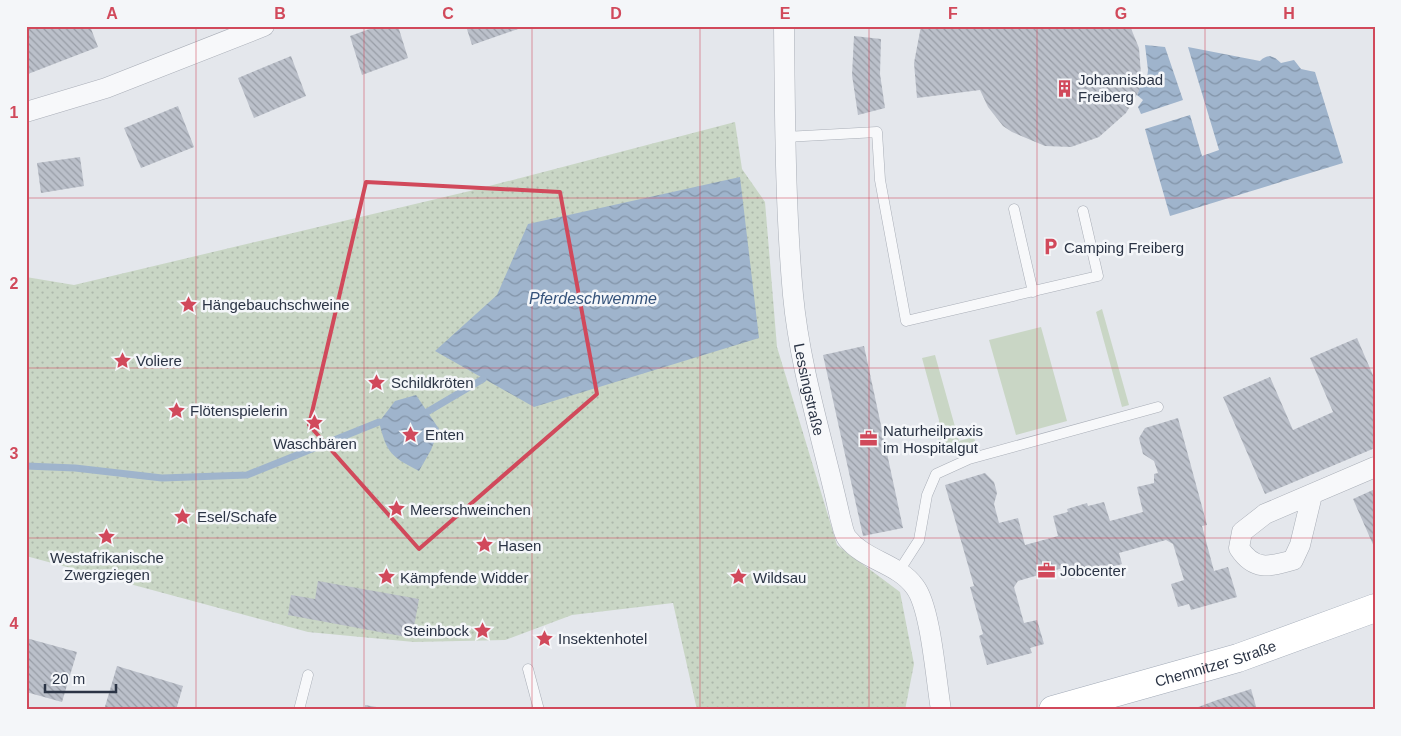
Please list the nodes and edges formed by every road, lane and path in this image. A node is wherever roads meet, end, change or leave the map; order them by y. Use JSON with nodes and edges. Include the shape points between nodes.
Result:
{"nodes":[{"id":1,"x":264,"y":26,"type":"edge"},
{"id":2,"x":784,"y":26,"type":"edge"},
{"id":3,"x":26,"y":112,"type":"edge"},
{"id":4,"x":785,"y":137,"type":"junction"},
{"id":5,"x":1014,"y":209,"type":"dead end"},
{"id":6,"x":1083,"y":211,"type":"dead end"},
{"id":7,"x":1033,"y":292,"type":"junction"},
{"id":8,"x":1158,"y":407,"type":"dead end"},
{"id":9,"x":1375,"y":467,"type":"edge"},
{"id":10,"x":1312,"y":495,"type":"dead end"},
{"id":11,"x":899,"y":572,"type":"junction"},
{"id":12,"x":1375,"y":608,"type":"edge"},
{"id":13,"x":528,"y":669,"type":"dead end"},
{"id":14,"x":308,"y":675,"type":"dead end"},
{"id":15,"x":1083,"y":706,"type":"edge"},
{"id":16,"x":299,"y":710,"type":"edge"},
{"id":17,"x":539,"y":710,"type":"edge"},
{"id":18,"x":941,"y":710,"type":"edge"},
{"id":19,"x":1053,"y":710,"type":"edge"}],
"edges":[{"from":1,"to":3,"type":"street","via":[[106,88]]},
{"from":2,"to":4,"type":"street","name":"Lessingstraße"},
{"from":4,"to":7,"type":"lane","via":[[877,132],[880,180],[906,321]]},
{"from":4,"to":11,"type":"street","name":"Lessingstraße","via":[[793,296],[807,375],[840,517],[847,538],[853,544],[866,556]]},
{"from":5,"to":7,"type":"lane"},
{"from":6,"to":7,"type":"lane","via":[[1098,276]]},
{"from":8,"to":11,"type":"lane","via":[[969,459],[936,474],[927,495],[919,540]]},
{"from":9,"to":10,"type":"street"},
{"from":11,"to":18,"type":"street","name":"Lessingstraße","via":[[916,587],[926,614]]},
{"from":12,"to":15,"type":"main road","name":"Chemnitzer Straße","via":[[1238,658]]},
{"from":13,"to":17,"type":"lane"},
{"from":14,"to":16,"type":"lane"},
{"from":15,"to":19,"type":"main road","name":"Chemnitzer Straße"}]}
